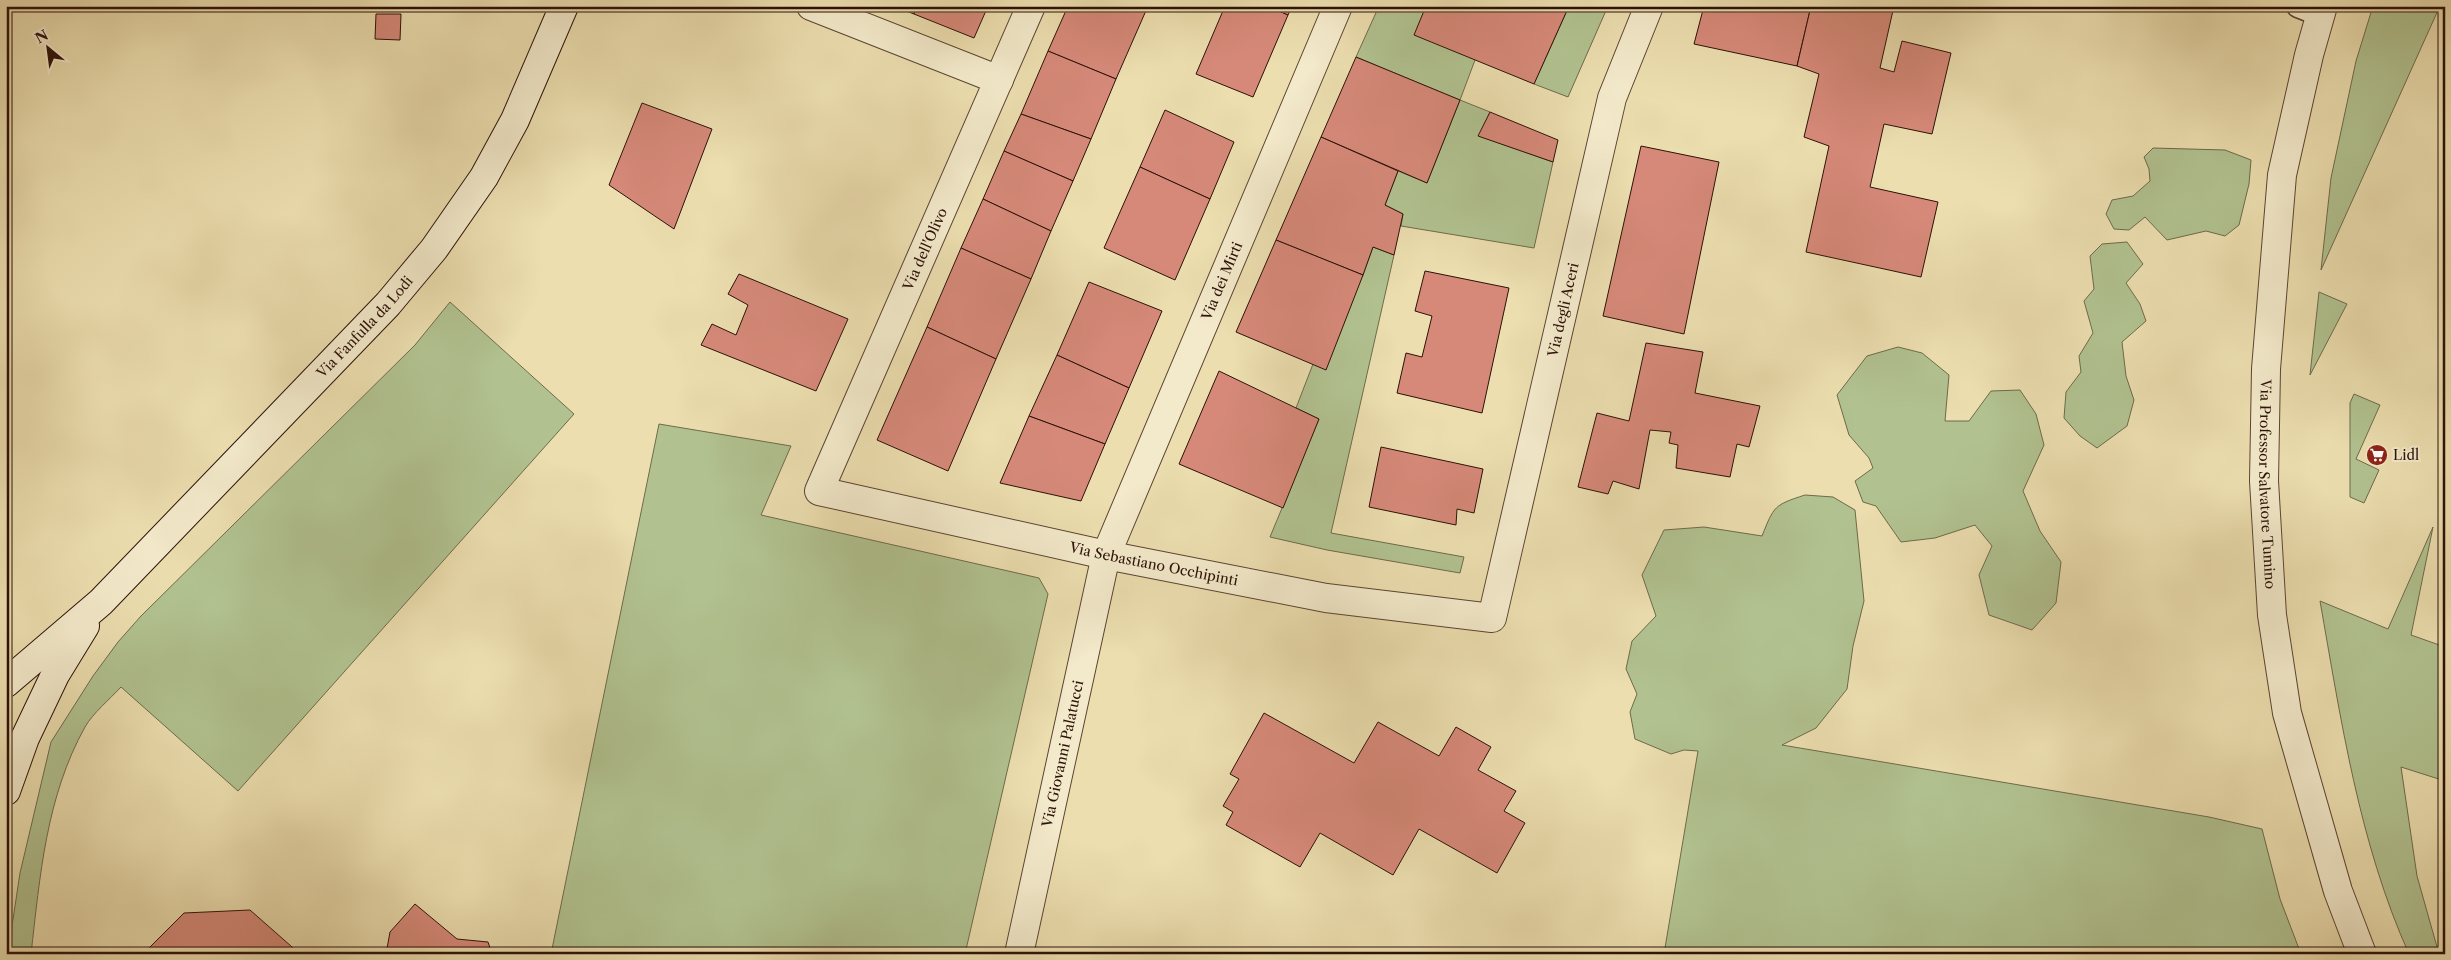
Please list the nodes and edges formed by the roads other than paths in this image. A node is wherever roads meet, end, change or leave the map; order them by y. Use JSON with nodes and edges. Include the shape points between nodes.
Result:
{"nodes":[{"id":1,"x":564,"y":6,"type":"edge"},
{"id":2,"x":811,"y":6,"type":"edge"},
{"id":3,"x":1032,"y":6,"type":"edge"},
{"id":4,"x":1338,"y":6,"type":"edge"},
{"id":5,"x":1649,"y":6,"type":"edge"},
{"id":6,"x":2314,"y":9,"type":"edge"},
{"id":7,"x":999,"y":80,"type":"junction"},
{"id":8,"x":819,"y":491,"type":"joint"},
{"id":9,"x":1106,"y":555,"type":"junction"},
{"id":10,"x":101,"y":602,"type":"junction"},
{"id":11,"x":1492,"y":618,"type":"joint"},
{"id":12,"x":6,"y":683,"type":"edge"},
{"id":13,"x":6,"y":791,"type":"edge"},
{"id":14,"x":1019,"y":954,"type":"edge"},
{"id":15,"x":2362,"y":954,"type":"edge"}],
"edges":[{"from":1,"to":10,"type":"street","name":"Via Fanfulla da Lodi","via":[[515,120],[484,177],[434,249],[388,304]]},
{"from":2,"to":7,"type":"street"},
{"from":3,"to":7,"type":"street","name":"Via dell'Olivo"},
{"from":4,"to":9,"type":"street","name":"Via dei Mirti"},
{"from":5,"to":11,"type":"street","name":"Via degli Aceri","via":[[1612,98]]},
{"from":6,"to":15,"type":"street","name":"Via Professor Salvatore Tumino","via":[[2309,56],[2282,176],[2266,369],[2264,481],[2272,615],[2287,712],[2338,891]]},
{"from":7,"to":8,"type":"street","name":"Via dell'Olivo"},
{"from":8,"to":9,"type":"street","name":"Via Sebastiano Occhipinti"},
{"from":9,"to":11,"type":"street","name":"Via Sebastiano Occhipinti","via":[[1326,598]]},
{"from":9,"to":14,"type":"street","name":"Via Giovanni Palatucci"},
{"from":10,"to":12,"type":"street"},
{"from":10,"to":13,"type":"street","via":[[55,674],[24,738]]}]}
